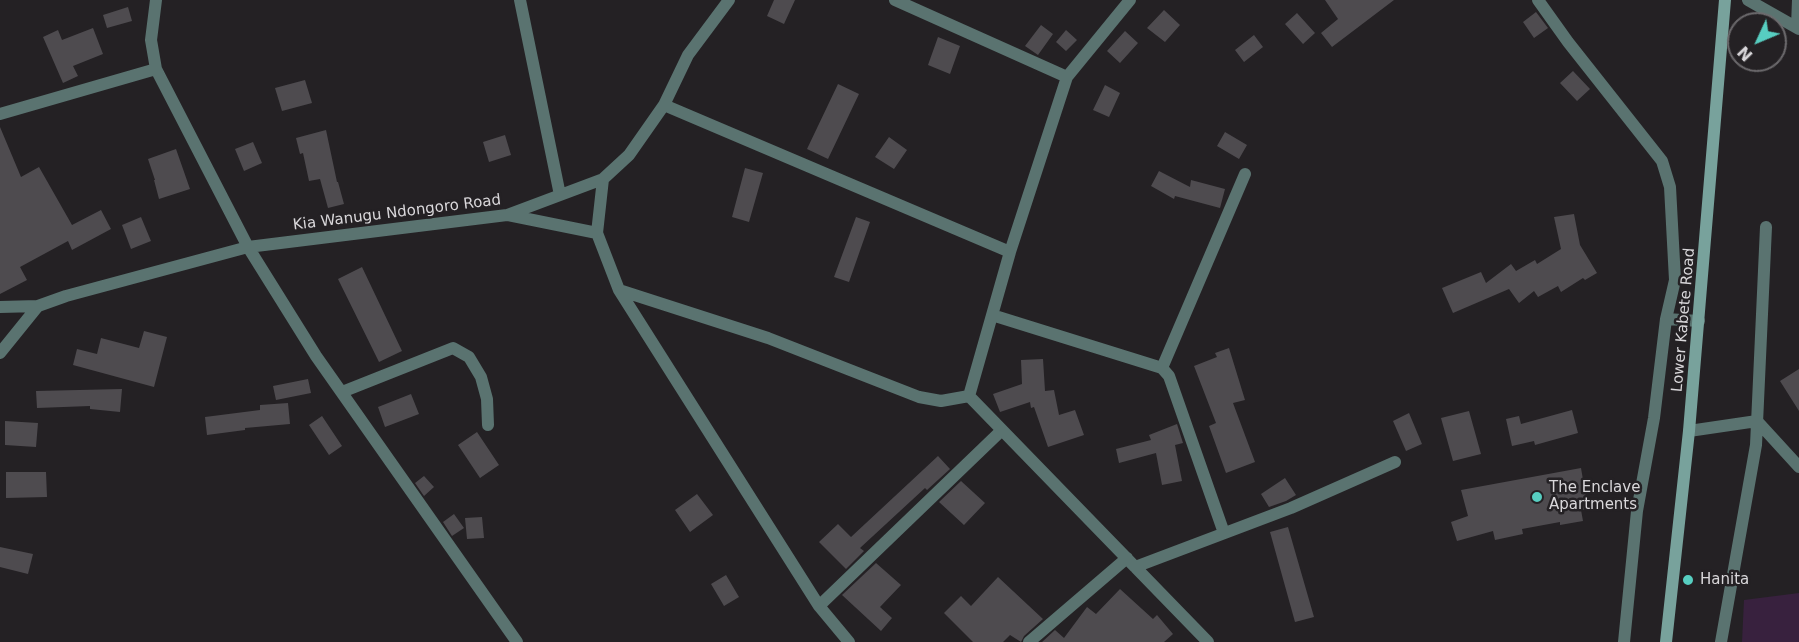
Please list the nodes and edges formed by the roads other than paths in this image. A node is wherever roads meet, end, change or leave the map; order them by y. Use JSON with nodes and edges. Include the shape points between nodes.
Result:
{"nodes":[{"id":1,"x":156,"y":0,"type":"edge"},
{"id":2,"x":520,"y":0,"type":"edge"},
{"id":3,"x":729,"y":0,"type":"edge"},
{"id":4,"x":895,"y":0,"type":"edge"},
{"id":5,"x":1130,"y":0,"type":"edge"},
{"id":6,"x":1538,"y":0,"type":"edge"},
{"id":7,"x":1725,"y":0,"type":"edge"},
{"id":8,"x":1748,"y":0,"type":"edge"},
{"id":9,"x":1798,"y":0,"type":"edge"},
{"id":10,"x":1798,"y":28,"type":"edge"},
{"id":11,"x":156,"y":69,"type":"junction"},
{"id":12,"x":1067,"y":77,"type":"junction"},
{"id":13,"x":664,"y":105,"type":"junction"},
{"id":14,"x":0,"y":114,"type":"edge"},
{"id":15,"x":1245,"y":174,"type":"dead end"},
{"id":16,"x":603,"y":179,"type":"junction"},
{"id":17,"x":560,"y":195,"type":"junction"},
{"id":18,"x":507,"y":215,"type":"junction"},
{"id":19,"x":1766,"y":227,"type":"dead end"},
{"id":20,"x":597,"y":233,"type":"junction"},
{"id":21,"x":248,"y":247,"type":"junction"},
{"id":22,"x":1010,"y":252,"type":"junction"},
{"id":23,"x":619,"y":290,"type":"junction"},
{"id":24,"x":38,"y":306,"type":"junction"},
{"id":25,"x":0,"y":307,"type":"edge"},
{"id":26,"x":992,"y":315,"type":"junction"},
{"id":27,"x":1666,"y":319,"type":"junction"},
{"id":28,"x":1699,"y":321,"type":"junction"},
{"id":29,"x":0,"y":353,"type":"edge"},
{"id":30,"x":1162,"y":368,"type":"junction"},
{"id":31,"x":342,"y":392,"type":"junction"},
{"id":32,"x":969,"y":396,"type":"junction"},
{"id":33,"x":1757,"y":421,"type":"junction"},
{"id":34,"x":488,"y":425,"type":"dead end"},
{"id":35,"x":1002,"y":430,"type":"junction"},
{"id":36,"x":1689,"y":431,"type":"junction"},
{"id":37,"x":1395,"y":462,"type":"dead end"},
{"id":38,"x":1799,"y":467,"type":"edge"},
{"id":39,"x":1224,"y":533,"type":"junction"},
{"id":40,"x":1131,"y":563,"type":"junction"},
{"id":41,"x":819,"y":606,"type":"junction"},
{"id":42,"x":517,"y":642,"type":"edge"},
{"id":43,"x":849,"y":642,"type":"edge"},
{"id":44,"x":1029,"y":642,"type":"edge"},
{"id":45,"x":1208,"y":642,"type":"edge"},
{"id":46,"x":1624,"y":642,"type":"edge"},
{"id":47,"x":1666,"y":642,"type":"edge"},
{"id":48,"x":1721,"y":642,"type":"edge"}],
"edges":[{"from":1,"to":11,"type":"street","via":[[151,40]]},
{"from":2,"to":17,"type":"street"},
{"from":3,"to":13,"type":"street","name":"Kia Wanugu Ndongoro Road","via":[[688,55]]},
{"from":4,"to":12,"type":"street"},
{"from":5,"to":12,"type":"street"},
{"from":6,"to":27,"type":"street","via":[[1662,161],[1670,187],[1675,280]]},
{"from":7,"to":28,"type":"main road","name":"Lower Kabete Road"},
{"from":8,"to":10,"type":"street"},
{"from":9,"to":10,"type":"street"},
{"from":11,"to":14,"type":"street"},
{"from":11,"to":21,"type":"street"},
{"from":12,"to":22,"type":"street"},
{"from":13,"to":16,"type":"street","name":"Kia Wanugu Ndongoro Road","via":[[629,155]]},
{"from":13,"to":22,"type":"street"},
{"from":15,"to":30,"type":"street"},
{"from":16,"to":17,"type":"street","name":"Kia Wanugu Ndongoro Road"},
{"from":16,"to":20,"type":"street"},
{"from":17,"to":18,"type":"street","name":"Kia Wanugu Ndongoro Road"},
{"from":18,"to":20,"type":"street"},
{"from":18,"to":21,"type":"street","name":"Kia Wanugu Ndongoro Road"},
{"from":19,"to":33,"type":"street"},
{"from":20,"to":23,"type":"street"},
{"from":21,"to":24,"type":"street","name":"Kia Wanugu Ndongoro Road"},
{"from":21,"to":31,"type":"street"},
{"from":22,"to":26,"type":"street"},
{"from":23,"to":32,"type":"street","via":[[768,338],[919,397],[941,401]]},
{"from":23,"to":41,"type":"street"},
{"from":24,"to":25,"type":"street"},
{"from":24,"to":29,"type":"street"},
{"from":26,"to":30,"type":"street"},
{"from":26,"to":32,"type":"street"},
{"from":27,"to":28,"type":"street"},
{"from":27,"to":46,"type":"street","via":[[1637,511]]},
{"from":28,"to":36,"type":"main road","name":"Lower Kabete Road"},
{"from":30,"to":39,"type":"street","via":[[1169,376]]},
{"from":31,"to":34,"type":"street","via":[[453,348],[469,357],[481,377],[488,399]]},
{"from":31,"to":42,"type":"street"},
{"from":32,"to":35,"type":"street"},
{"from":33,"to":36,"type":"street"},
{"from":33,"to":38,"type":"street"},
{"from":33,"to":48,"type":"street"},
{"from":35,"to":40,"type":"street"},
{"from":35,"to":41,"type":"street"},
{"from":36,"to":47,"type":"main road","name":"Lower Kabete Road"},
{"from":37,"to":39,"type":"street"},
{"from":39,"to":40,"type":"street"},
{"from":40,"to":44,"type":"street"},
{"from":40,"to":45,"type":"street"},
{"from":41,"to":43,"type":"street"}]}
